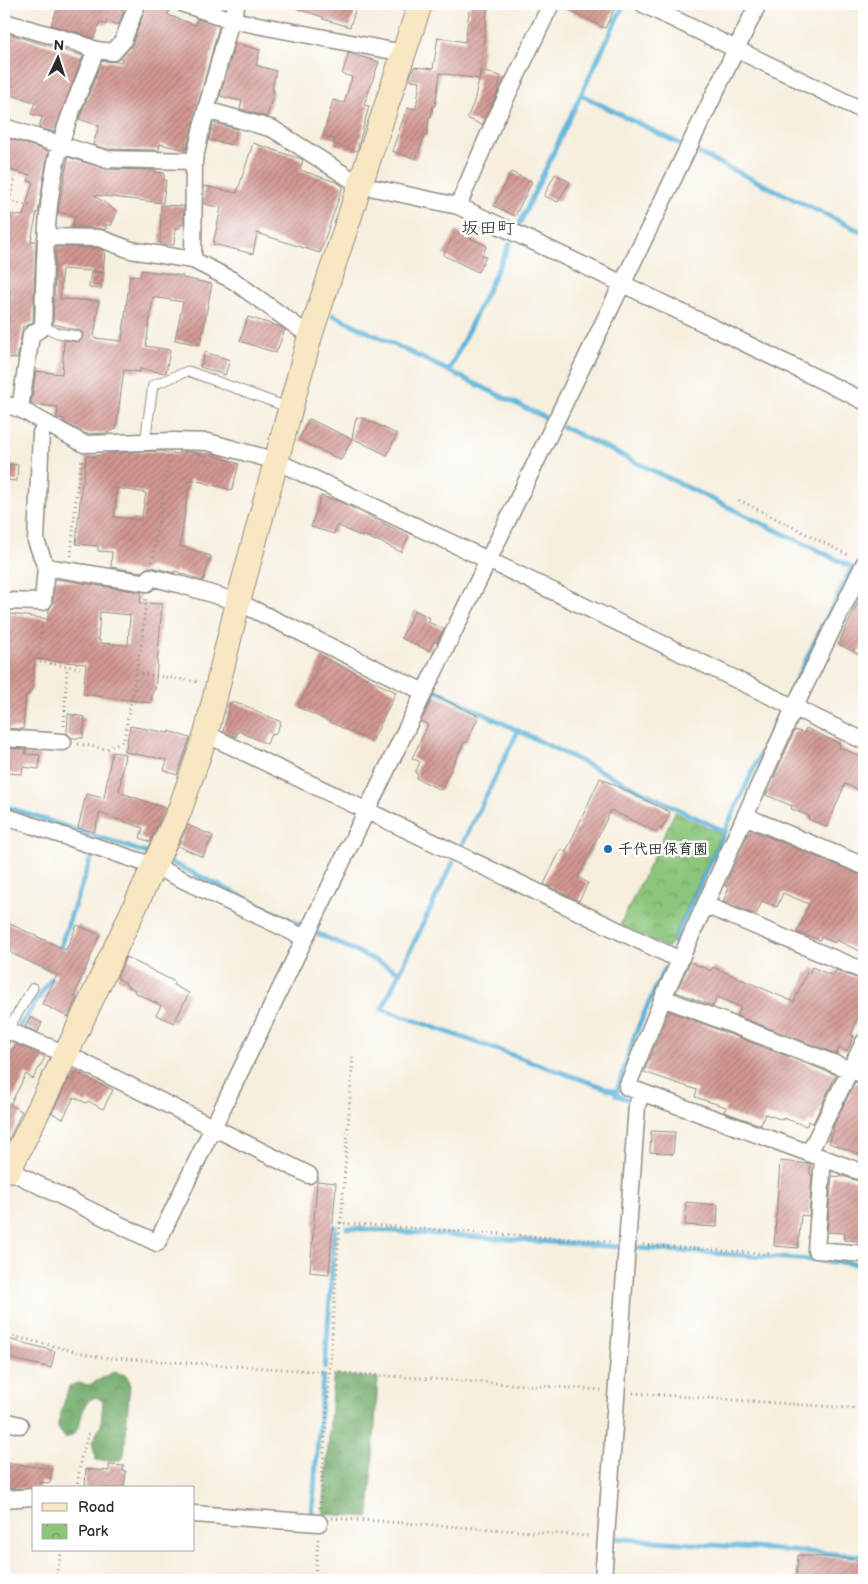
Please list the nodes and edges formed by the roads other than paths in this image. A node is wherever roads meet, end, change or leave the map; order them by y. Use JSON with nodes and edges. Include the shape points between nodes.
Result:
{"nodes":[{"id":1,"x":137,"y":4,"type":"edge"},
{"id":2,"x":184,"y":4,"type":"edge"},
{"id":3,"x":237,"y":4,"type":"edge"},
{"id":4,"x":420,"y":4,"type":"edge"},
{"id":5,"x":551,"y":4,"type":"edge"},
{"id":6,"x":643,"y":4,"type":"edge"},
{"id":7,"x":758,"y":4,"type":"edge"},
{"id":8,"x":231,"y":20,"type":"junction"},
{"id":9,"x":4,"y":22,"type":"edge"},
{"id":10,"x":96,"y":50,"type":"junction"},
{"id":11,"x":736,"y":50,"type":"junction"},
{"id":12,"x":402,"y":52,"type":"junction"},
{"id":13,"x":206,"y":110,"type":"junction"},
{"id":14,"x":864,"y":110,"type":"edge"},
{"id":15,"x":4,"y":127,"type":"edge"},
{"id":16,"x":60,"y":145,"type":"junction"},
{"id":17,"x":194,"y":161,"type":"junction"},
{"id":18,"x":360,"y":185,"type":"junction"},
{"id":19,"x":458,"y":206,"type":"junction"},
{"id":20,"x":46,"y":236,"type":"junction"},
{"id":21,"x":193,"y":260,"type":"junction"},
{"id":22,"x":623,"y":284,"type":"junction"},
{"id":23,"x":43,"y":327,"type":"junction"},
{"id":24,"x":77,"y":336,"type":"dead end"},
{"id":25,"x":310,"y":336,"type":"junction"},
{"id":26,"x":864,"y":401,"type":"edge"},
{"id":27,"x":4,"y":404,"type":"edge"},
{"id":28,"x":291,"y":408,"type":"junction"},
{"id":29,"x":20,"y":409,"type":"junction"},
{"id":30,"x":46,"y":423,"type":"junction"},
{"id":31,"x":144,"y":442,"type":"junction"},
{"id":32,"x":276,"y":461,"type":"junction"},
{"id":33,"x":488,"y":560,"type":"junction"},
{"id":34,"x":860,"y":561,"type":"edge"},
{"id":35,"x":46,"y":567,"type":"junction"},
{"id":36,"x":4,"y":601,"type":"edge"},
{"id":37,"x":238,"y":602,"type":"junction"},
{"id":38,"x":424,"y":692,"type":"junction"},
{"id":39,"x":794,"y":708,"type":"junction"},
{"id":40,"x":206,"y":734,"type":"junction"},
{"id":41,"x":4,"y":738,"type":"edge"},
{"id":42,"x":864,"y":741,"type":"edge"},
{"id":43,"x":63,"y":742,"type":"road end"},
{"id":44,"x":367,"y":810,"type":"junction"},
{"id":45,"x":4,"y":816,"type":"edge"},
{"id":46,"x":746,"y":816,"type":"junction"},
{"id":47,"x":154,"y":866,"type":"junction"},
{"id":48,"x":864,"y":866,"type":"edge"},
{"id":49,"x":705,"y":905,"type":"junction"},
{"id":50,"x":305,"y":938,"type":"junction"},
{"id":51,"x":680,"y":960,"type":"junction"},
{"id":52,"x":864,"y":971,"type":"edge"},
{"id":53,"x":33,"y":988,"type":"dead end"},
{"id":54,"x":663,"y":998,"type":"junction"},
{"id":55,"x":6,"y":1030,"type":"edge"},
{"id":56,"x":864,"y":1042,"type":"edge"},
{"id":57,"x":66,"y":1054,"type":"junction"},
{"id":58,"x":857,"y":1072,"type":"edge"},
{"id":59,"x":642,"y":1093,"type":"junction"},
{"id":60,"x":213,"y":1127,"type":"junction"},
{"id":61,"x":816,"y":1156,"type":"junction"},
{"id":62,"x":5,"y":1173,"type":"edge"},
{"id":63,"x":864,"y":1173,"type":"edge"},
{"id":64,"x":309,"y":1175,"type":"dead end"},
{"id":65,"x":864,"y":1254,"type":"edge"},
{"id":66,"x":4,"y":1421,"type":"edge"},
{"id":67,"x":20,"y":1426,"type":"dead end"},
{"id":68,"x":32,"y":1496,"type":"edge"},
{"id":69,"x":4,"y":1499,"type":"edge"},
{"id":70,"x":195,"y":1514,"type":"edge"},
{"id":71,"x":319,"y":1520,"type":"road end"},
{"id":72,"x":603,"y":1580,"type":"edge"}],
"edges":[{"from":1,"to":10,"type":"street","via":[[123,41],[113,52]]},
{"from":2,"to":8,"type":"street"},
{"from":3,"to":8,"type":"street"},
{"from":4,"to":12,"type":"street"},
{"from":5,"to":19,"type":"street","via":[[492,126]]},
{"from":6,"to":11,"type":"street"},
{"from":7,"to":11,"type":"street"},
{"from":8,"to":12,"type":"street"},
{"from":8,"to":13,"type":"street"},
{"from":9,"to":10,"type":"street"},
{"from":10,"to":16,"type":"street"},
{"from":11,"to":14,"type":"street"},
{"from":11,"to":22,"type":"street"},
{"from":12,"to":18,"type":"street"},
{"from":13,"to":17,"type":"street"},
{"from":13,"to":18,"type":"street","via":[[273,129]]},
{"from":15,"to":16,"type":"street"},
{"from":16,"to":17,"type":"street","via":[[106,159]]},
{"from":16,"to":20,"type":"street","via":[[51,185]]},
{"from":17,"to":21,"type":"street"},
{"from":18,"to":19,"type":"street"},
{"from":18,"to":25,"type":"street"},
{"from":19,"to":22,"type":"street"},
{"from":20,"to":21,"type":"street","via":[[99,238],[131,250]]},
{"from":20,"to":23,"type":"street"},
{"from":21,"to":25,"type":"street","via":[[234,281]]},
{"from":22,"to":26,"type":"street"},
{"from":22,"to":33,"type":"street"},
{"from":23,"to":24,"type":"lane"},
{"from":23,"to":29,"type":"street","via":[[31,335]]},
{"from":25,"to":28,"type":"street"},
{"from":27,"to":29,"type":"street"},
{"from":28,"to":31,"type":"lane","via":[[188,371],[153,385]]},
{"from":28,"to":32,"type":"street"},
{"from":29,"to":30,"type":"street"},
{"from":30,"to":31,"type":"street","via":[[84,444]]},
{"from":30,"to":35,"type":"street","via":[[41,433],[36,541]]},
{"from":31,"to":32,"type":"street","via":[[208,442]]},
{"from":32,"to":33,"type":"street"},
{"from":32,"to":37,"type":"street"},
{"from":33,"to":38,"type":"street"},
{"from":33,"to":39,"type":"street"},
{"from":34,"to":39,"type":"street"},
{"from":35,"to":36,"type":"street","via":[[43,602]]},
{"from":35,"to":37,"type":"street","via":[[182,585]]},
{"from":37,"to":38,"type":"street"},
{"from":37,"to":40,"type":"street"},
{"from":38,"to":44,"type":"street"},
{"from":39,"to":42,"type":"street"},
{"from":39,"to":46,"type":"street"},
{"from":40,"to":44,"type":"street"},
{"from":40,"to":47,"type":"street","via":[[179,812]]},
{"from":41,"to":43,"type":"street"},
{"from":44,"to":50,"type":"street"},
{"from":44,"to":51,"type":"street"},
{"from":45,"to":47,"type":"street"},
{"from":46,"to":48,"type":"street"},
{"from":46,"to":49,"type":"street"},
{"from":47,"to":50,"type":"street"},
{"from":47,"to":57,"type":"street"},
{"from":49,"to":51,"type":"street"},
{"from":49,"to":52,"type":"street"},
{"from":50,"to":60,"type":"street"},
{"from":51,"to":54,"type":"street"},
{"from":53,"to":55,"type":"lane"},
{"from":54,"to":58,"type":"street"},
{"from":54,"to":59,"type":"street","via":[[627,1087]]},
{"from":55,"to":57,"type":"street"},
{"from":56,"to":58,"type":"street"},
{"from":57,"to":60,"type":"street"},
{"from":57,"to":62,"type":"street"},
{"from":58,"to":61,"type":"street"},
{"from":59,"to":61,"type":"street"},
{"from":59,"to":72,"type":"street","via":[[637,1105]]},
{"from":60,"to":62,"type":"street","via":[[157,1243]]},
{"from":60,"to":64,"type":"street"},
{"from":61,"to":63,"type":"street"},
{"from":61,"to":65,"type":"street","via":[[816,1250]]},
{"from":66,"to":67,"type":"street"},
{"from":68,"to":69,"type":"street"},
{"from":70,"to":71,"type":"street"}]}
